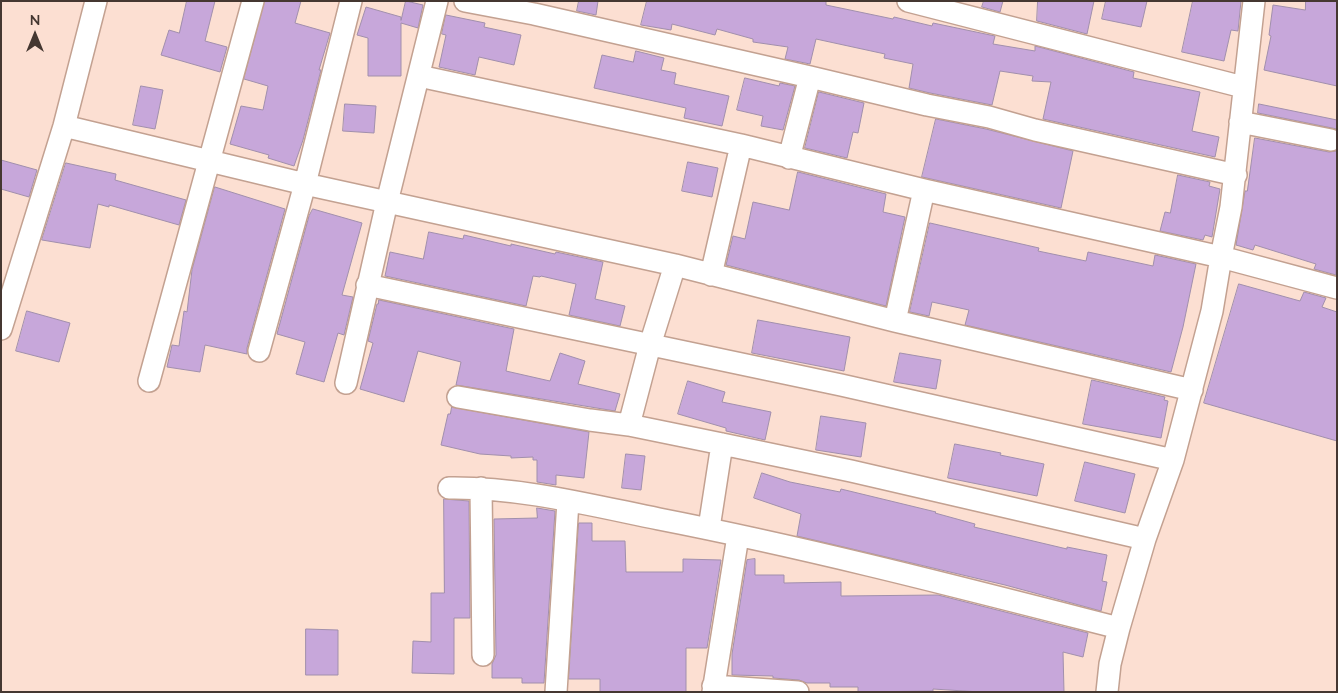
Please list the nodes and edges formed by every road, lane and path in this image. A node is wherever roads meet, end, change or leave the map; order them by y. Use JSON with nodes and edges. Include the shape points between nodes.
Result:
{"nodes":[{"id":1,"x":96,"y":1,"type":"edge"},
{"id":2,"x":253,"y":1,"type":"edge"},
{"id":3,"x":351,"y":1,"type":"edge"},
{"id":4,"x":437,"y":1,"type":"edge"},
{"id":5,"x":465,"y":1,"type":"edge"},
{"id":6,"x":908,"y":1,"type":"edge"},
{"id":7,"x":1254,"y":1,"type":"edge"},
{"id":8,"x":419,"y":76,"type":"junction"},
{"id":9,"x":810,"y":77,"type":"junction"},
{"id":10,"x":1243,"y":86,"type":"junction"},
{"id":11,"x":1240,"y":122,"type":"junction"},
{"id":12,"x":64,"y":126,"type":"junction"},
{"id":13,"x":1331,"y":140,"type":"dead end"},
{"id":14,"x":741,"y":145,"type":"junction"},
{"id":15,"x":789,"y":158,"type":"junction"},
{"id":16,"x":210,"y":162,"type":"junction"},
{"id":17,"x":1236,"y":175,"type":"junction"},
{"id":18,"x":305,"y":184,"type":"junction"},
{"id":19,"x":924,"y":190,"type":"junction"},
{"id":20,"x":387,"y":202,"type":"junction"},
{"id":21,"x":1221,"y":256,"type":"junction"},
{"id":22,"x":675,"y":265,"type":"junction"},
{"id":23,"x":711,"y":275,"type":"junction"},
{"id":24,"x":367,"y":285,"type":"junction"},
{"id":25,"x":1337,"y":288,"type":"edge"},
{"id":26,"x":895,"y":321,"type":"junction"},
{"id":27,"x":1,"y":329,"type":"edge"},
{"id":28,"x":650,"y":345,"type":"junction"},
{"id":29,"x":259,"y":351,"type":"dead end"},
{"id":30,"x":149,"y":381,"type":"dead end"},
{"id":31,"x":346,"y":383,"type":"dead end"},
{"id":32,"x":1192,"y":390,"type":"junction"},
{"id":33,"x":458,"y":397,"type":"dead end"},
{"id":34,"x":629,"y":425,"type":"junction"},
{"id":35,"x":722,"y":444,"type":"junction"},
{"id":36,"x":1173,"y":460,"type":"junction"},
{"id":37,"x":449,"y":488,"type":"dead end"},
{"id":38,"x":481,"y":488,"type":"junction"},
{"id":39,"x":568,"y":501,"type":"junction"},
{"id":40,"x":708,"y":528,"type":"junction"},
{"id":41,"x":738,"y":536,"type":"junction"},
{"id":42,"x":1144,"y":539,"type":"junction"},
{"id":43,"x":1120,"y":628,"type":"junction"},
{"id":44,"x":484,"y":655,"type":"dead end"},
{"id":45,"x":713,"y":689,"type":"edge"},
{"id":46,"x":556,"y":692,"type":"edge"},
{"id":47,"x":798,"y":692,"type":"edge"},
{"id":48,"x":1107,"y":692,"type":"edge"}],
"edges":[{"from":1,"to":12,"type":"street"},
{"from":2,"to":16,"type":"street"},
{"from":3,"to":18,"type":"street"},
{"from":4,"to":8,"type":"street"},
{"from":5,"to":9,"type":"street"},
{"from":6,"to":10,"type":"street"},
{"from":7,"to":10,"type":"street"},
{"from":8,"to":14,"type":"street"},
{"from":8,"to":20,"type":"street"},
{"from":9,"to":15,"type":"street"},
{"from":9,"to":17,"type":"street"},
{"from":10,"to":11,"type":"street"},
{"from":11,"to":13,"type":"street"},
{"from":11,"to":17,"type":"street"},
{"from":12,"to":16,"type":"street"},
{"from":12,"to":27,"type":"street"},
{"from":14,"to":15,"type":"street"},
{"from":14,"to":23,"type":"street"},
{"from":15,"to":19,"type":"street"},
{"from":16,"to":18,"type":"street"},
{"from":16,"to":30,"type":"street"},
{"from":17,"to":21,"type":"street"},
{"from":18,"to":20,"type":"street"},
{"from":18,"to":29,"type":"street"},
{"from":19,"to":21,"type":"street"},
{"from":19,"to":26,"type":"street"},
{"from":20,"to":22,"type":"street"},
{"from":20,"to":24,"type":"street"},
{"from":21,"to":25,"type":"street"},
{"from":21,"to":32,"type":"street","via":[[1212,311]]},
{"from":22,"to":23,"type":"street"},
{"from":22,"to":28,"type":"street"},
{"from":23,"to":26,"type":"street"},
{"from":24,"to":28,"type":"street"},
{"from":24,"to":31,"type":"street"},
{"from":26,"to":32,"type":"street"},
{"from":28,"to":34,"type":"street"},
{"from":28,"to":36,"type":"street"},
{"from":32,"to":36,"type":"street"},
{"from":33,"to":34,"type":"street"},
{"from":34,"to":35,"type":"street"},
{"from":35,"to":40,"type":"street"},
{"from":35,"to":42,"type":"street"},
{"from":36,"to":42,"type":"street"},
{"from":37,"to":38,"type":"street"},
{"from":38,"to":39,"type":"street"},
{"from":38,"to":44,"type":"street"},
{"from":39,"to":40,"type":"street"},
{"from":39,"to":46,"type":"street"},
{"from":40,"to":41,"type":"street"},
{"from":41,"to":43,"type":"street"},
{"from":41,"to":45,"type":"street"},
{"from":42,"to":43,"type":"street"},
{"from":43,"to":48,"type":"street","via":[[1110,664]]},
{"from":45,"to":47,"type":"street"}]}
